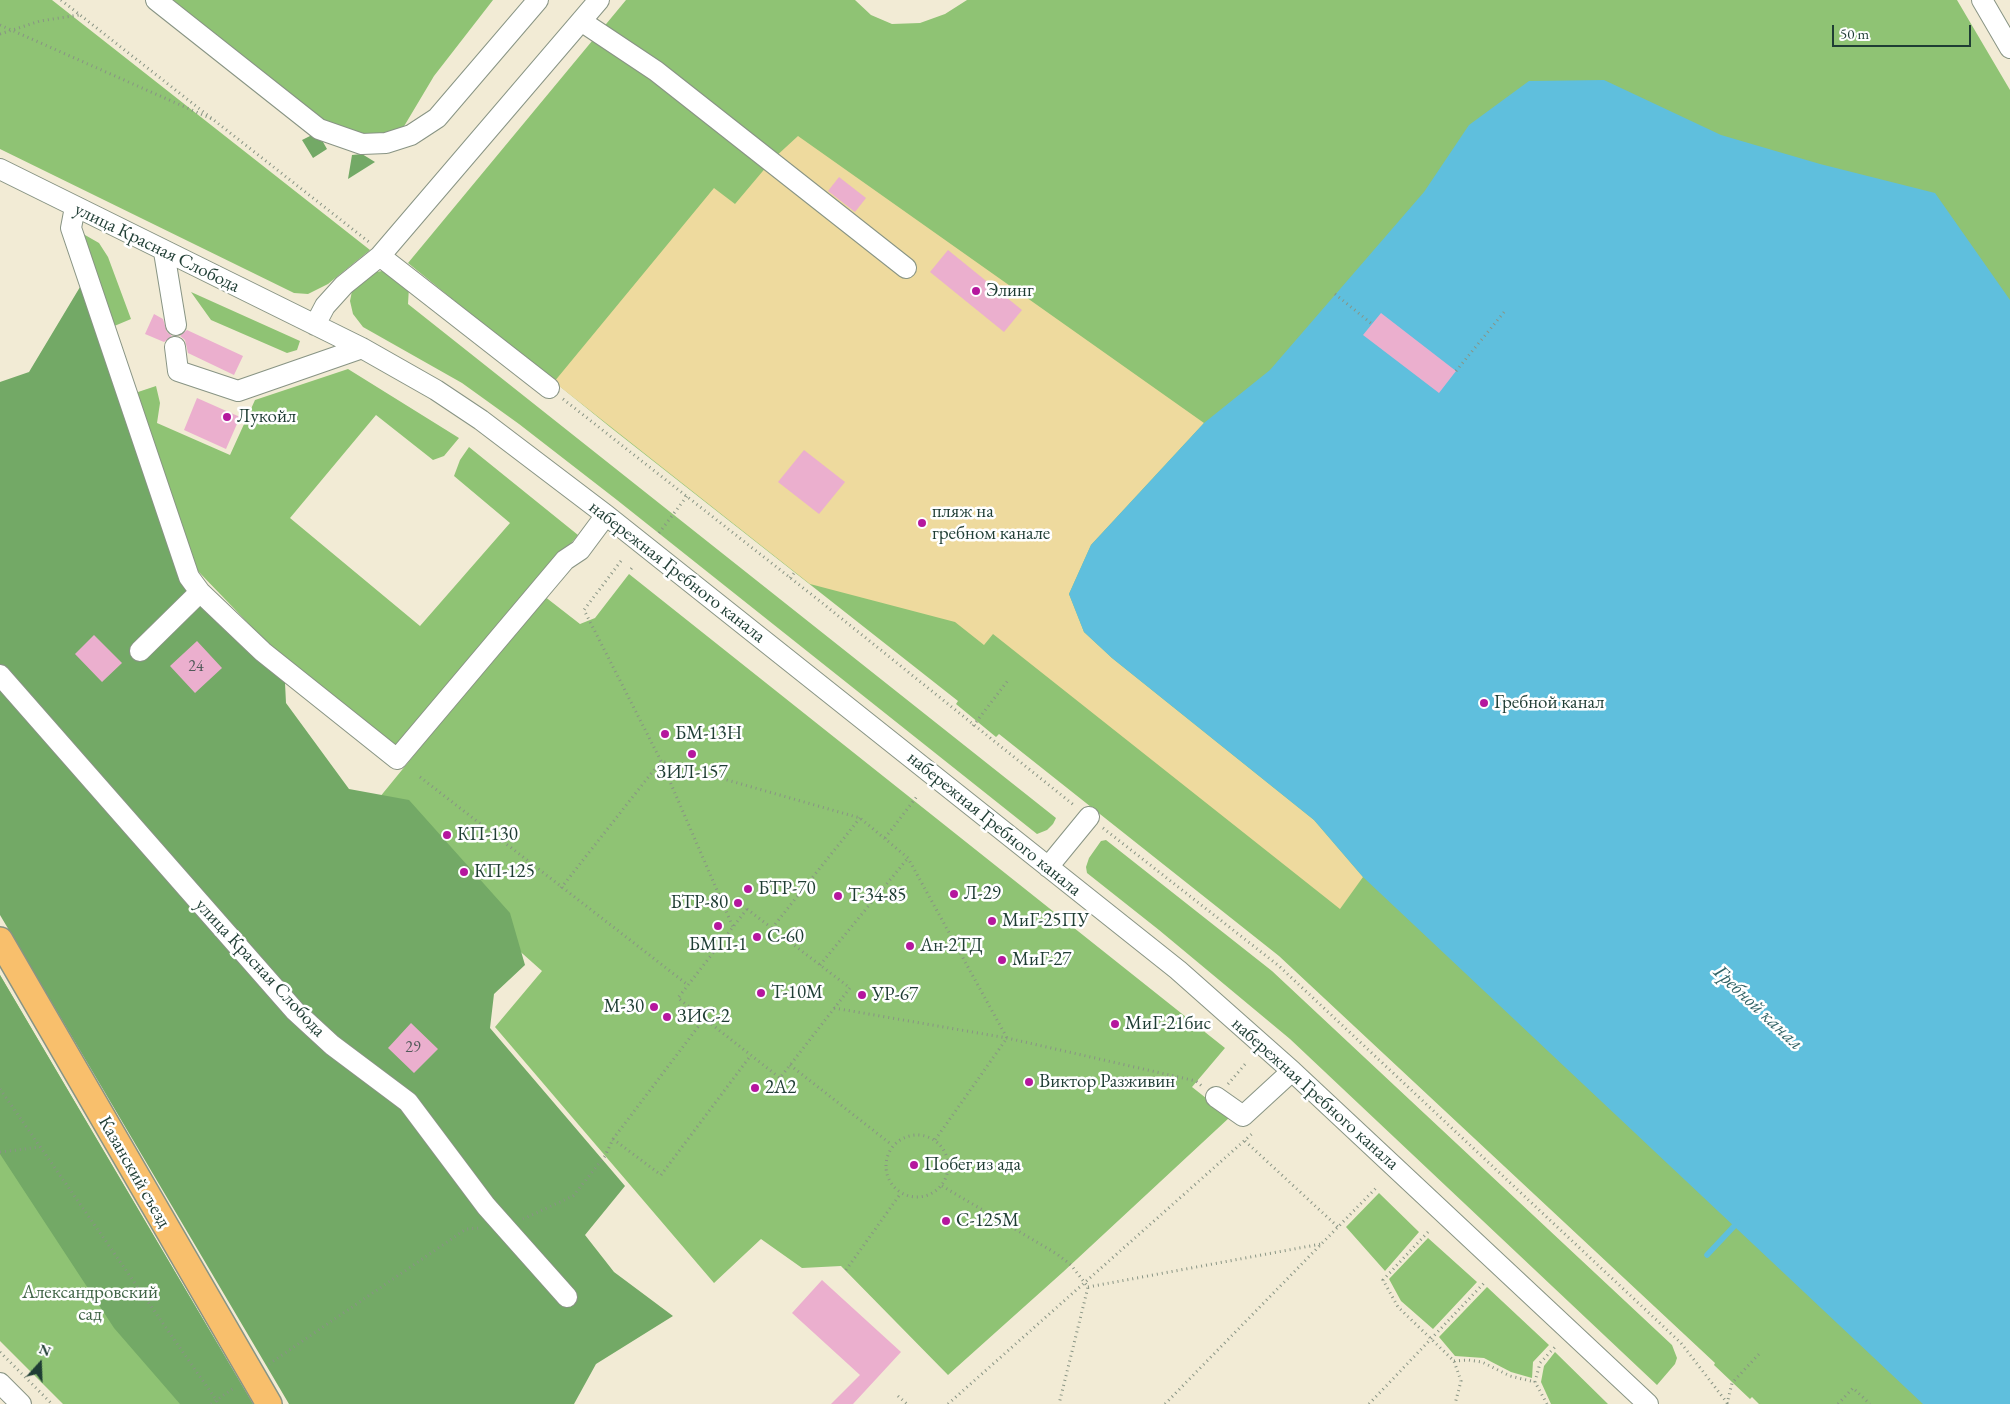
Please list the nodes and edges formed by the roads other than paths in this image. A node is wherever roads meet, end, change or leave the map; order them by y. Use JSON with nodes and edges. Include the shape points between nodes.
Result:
{"nodes":[{"id":1,"x":156,"y":0,"type":"edge"},
{"id":2,"x":538,"y":0,"type":"edge"},
{"id":3,"x":600,"y":0,"type":"edge"},
{"id":4,"x":1982,"y":0,"type":"edge"},
{"id":5,"x":581,"y":21,"type":"junction"},
{"id":6,"x":2010,"y":48,"type":"edge"},
{"id":7,"x":0,"y":169,"type":"edge"},
{"id":8,"x":75,"y":207,"type":"junction"},
{"id":9,"x":164,"y":252,"type":"junction"},
{"id":10,"x":380,"y":256,"type":"junction"},
{"id":11,"x":906,"y":268,"type":"dead end"},
{"id":12,"x":176,"y":325,"type":"dead end"},
{"id":13,"x":315,"y":325,"type":"junction"},
{"id":14,"x":175,"y":347,"type":"dead end"},
{"id":15,"x":362,"y":348,"type":"junction"},
{"id":16,"x":549,"y":388,"type":"road end"},
{"id":17,"x":606,"y":515,"type":"junction"},
{"id":18,"x":200,"y":592,"type":"junction"},
{"id":19,"x":140,"y":651,"type":"dead end"},
{"id":20,"x":0,"y":675,"type":"edge"},
{"id":21,"x":1089,"y":817,"type":"road end"},
{"id":22,"x":1048,"y":866,"type":"junction"},
{"id":23,"x":0,"y":940,"type":"edge"},
{"id":24,"x":1292,"y":1071,"type":"junction"},
{"id":25,"x":1216,"y":1097,"type":"road end"},
{"id":26,"x":567,"y":1297,"type":"dead end"},
{"id":27,"x":0,"y":1383,"type":"edge"},
{"id":28,"x":21,"y":1404,"type":"edge"},
{"id":29,"x":269,"y":1404,"type":"edge"},
{"id":30,"x":1648,"y":1404,"type":"edge"}],
"edges":[{"from":1,"to":2,"type":"street","via":[[319,129],[362,144],[386,143],[411,135],[437,118]]},
{"from":3,"to":5,"type":"street"},
{"from":4,"to":6,"type":"street"},
{"from":5,"to":10,"type":"street"},
{"from":5,"to":11,"type":"street","via":[[656,71]]},
{"from":7,"to":8,"type":"street","name":"улица Красная Слобода"},
{"from":8,"to":9,"type":"street","name":"улица Красная Слобода"},
{"from":8,"to":18,"type":"street","via":[[71,228],[189,577]]},
{"from":9,"to":12,"type":"street"},
{"from":9,"to":13,"type":"street","name":"улица Красная Слобода"},
{"from":10,"to":13,"type":"street","via":[[344,285],[325,306]]},
{"from":10,"to":16,"type":"street"},
{"from":13,"to":15,"type":"street","name":"набережная Гребного канала"},
{"from":14,"to":15,"type":"street","via":[[178,371],[238,390]]},
{"from":15,"to":17,"type":"street","name":"набережная Гребного канала","via":[[481,420]]},
{"from":17,"to":18,"type":"street","via":[[580,550],[564,560],[396,759],[263,652]]},
{"from":17,"to":22,"type":"street","name":"набережная Гребного канала"},
{"from":18,"to":19,"type":"street"},
{"from":20,"to":26,"type":"street","name":"улица Красная Слобода","via":[[294,1011],[332,1045],[408,1102],[486,1206]]},
{"from":21,"to":22,"type":"street"},
{"from":22,"to":24,"type":"street","name":"набережная Гребного канала","via":[[1178,970]]},
{"from":23,"to":29,"type":"main road","name":"Казанский съезд"},
{"from":24,"to":25,"type":"street","via":[[1243,1116]]},
{"from":24,"to":30,"type":"street","name":"набережная Гребного канала"},
{"from":27,"to":28,"type":"street"}]}
